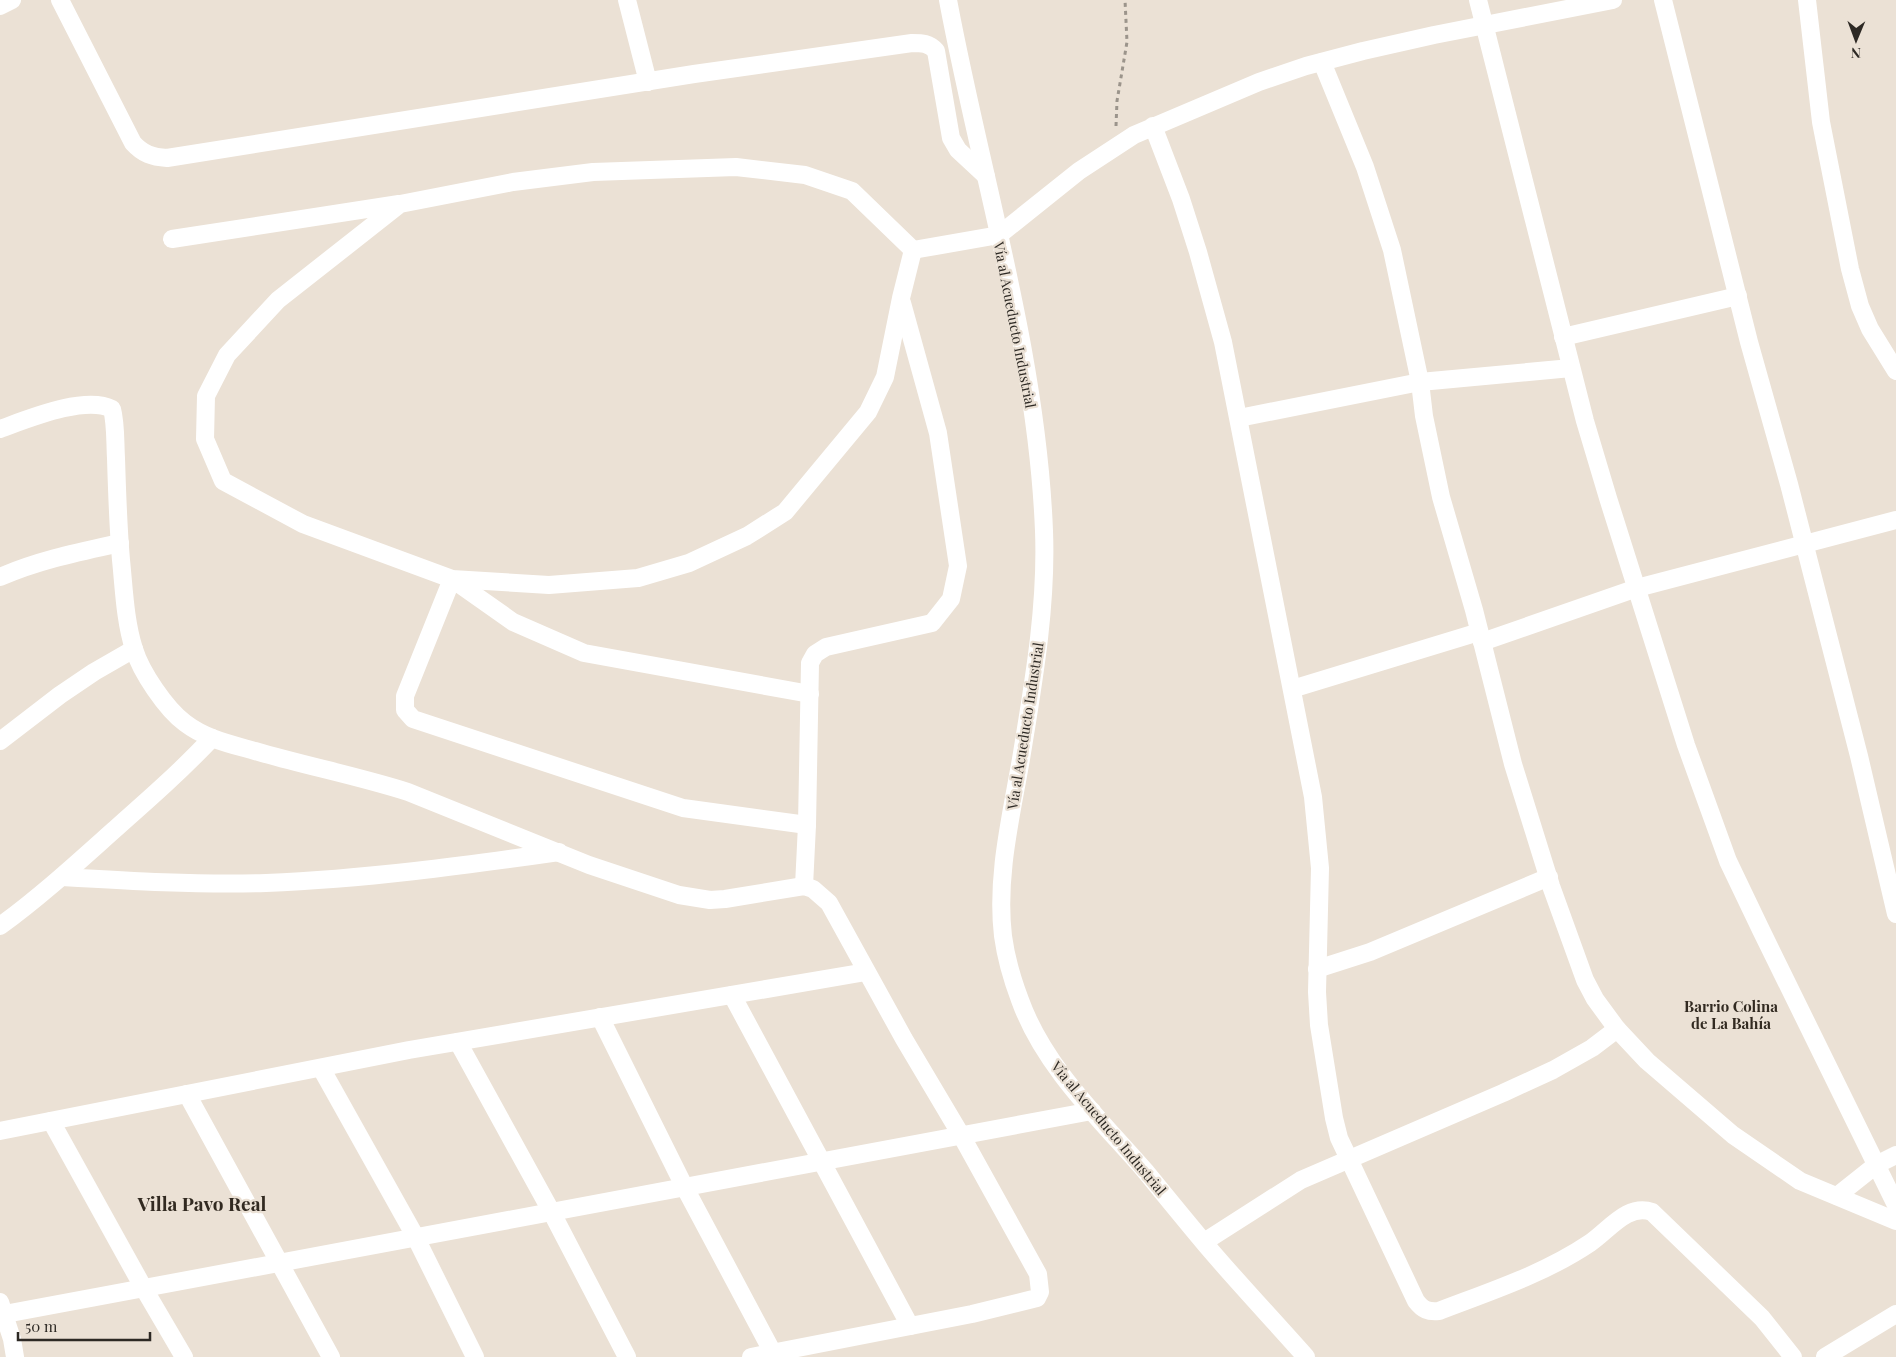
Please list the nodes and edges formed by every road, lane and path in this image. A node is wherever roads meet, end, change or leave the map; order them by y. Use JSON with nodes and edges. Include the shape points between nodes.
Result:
{"nodes":[{"id":1,"x":12,"y":0,"type":"edge"},
{"id":2,"x":60,"y":0,"type":"edge"},
{"id":3,"x":627,"y":0,"type":"edge"},
{"id":4,"x":948,"y":0,"type":"edge"},
{"id":5,"x":1125,"y":0,"type":"edge"},
{"id":6,"x":1478,"y":0,"type":"edge"},
{"id":7,"x":1613,"y":0,"type":"edge"},
{"id":8,"x":1663,"y":0,"type":"edge"},
{"id":9,"x":1807,"y":0,"type":"edge"},
{"id":10,"x":0,"y":6,"type":"edge"},
{"id":11,"x":1486,"y":25,"type":"junction"},
{"id":12,"x":1322,"y":62,"type":"junction"},
{"id":13,"x":648,"y":82,"type":"junction"},
{"id":14,"x":1153,"y":126,"type":"junction"},
{"id":15,"x":1120,"y":144,"type":"junction"},
{"id":16,"x":986,"y":176,"type":"junction"},
{"id":17,"x":400,"y":204,"type":"junction"},
{"id":18,"x":998,"y":235,"type":"junction"},
{"id":19,"x":172,"y":239,"type":"dead end"},
{"id":20,"x":913,"y":250,"type":"junction"},
{"id":21,"x":1738,"y":296,"type":"junction"},
{"id":22,"x":901,"y":298,"type":"junction"},
{"id":23,"x":1563,"y":337,"type":"junction"},
{"id":24,"x":1571,"y":368,"type":"junction"},
{"id":25,"x":1896,"y":371,"type":"edge"},
{"id":26,"x":1420,"y":382,"type":"junction"},
{"id":27,"x":1239,"y":418,"type":"junction"},
{"id":28,"x":0,"y":429,"type":"edge"},
{"id":29,"x":1896,"y":520,"type":"edge"},
{"id":30,"x":120,"y":543,"type":"junction"},
{"id":31,"x":1804,"y":543,"type":"junction"},
{"id":32,"x":0,"y":577,"type":"edge"},
{"id":33,"x":452,"y":579,"type":"junction"},
{"id":34,"x":1636,"y":588,"type":"junction"},
{"id":35,"x":1481,"y":637,"type":"junction"},
{"id":36,"x":134,"y":649,"type":"junction"},
{"id":37,"x":1292,"y":689,"type":"junction"},
{"id":38,"x":810,"y":694,"type":"junction"},
{"id":39,"x":212,"y":738,"type":"junction"},
{"id":40,"x":0,"y":741,"type":"edge"},
{"id":41,"x":807,"y":826,"type":"junction"},
{"id":42,"x":560,"y":852,"type":"junction"},
{"id":43,"x":1889,"y":852,"type":"edge"},
{"id":44,"x":62,"y":877,"type":"junction"},
{"id":45,"x":1549,"y":877,"type":"junction"},
{"id":46,"x":804,"y":886,"type":"junction"},
{"id":47,"x":1896,"y":914,"type":"edge"},
{"id":48,"x":0,"y":926,"type":"edge"},
{"id":49,"x":1317,"y":969,"type":"junction"},
{"id":50,"x":866,"y":972,"type":"junction"},
{"id":51,"x":732,"y":995,"type":"junction"},
{"id":52,"x":600,"y":1017,"type":"junction"},
{"id":53,"x":1617,"y":1029,"type":"junction"},
{"id":54,"x":458,"y":1042,"type":"junction"},
{"id":55,"x":321,"y":1068,"type":"junction"},
{"id":56,"x":187,"y":1094,"type":"junction"},
{"id":57,"x":1092,"y":1111,"type":"junction"},
{"id":58,"x":51,"y":1121,"type":"junction"},
{"id":59,"x":0,"y":1131,"type":"edge"},
{"id":60,"x":961,"y":1135,"type":"junction"},
{"id":61,"x":1896,"y":1155,"type":"edge"},
{"id":62,"x":1349,"y":1159,"type":"junction"},
{"id":63,"x":821,"y":1161,"type":"junction"},
{"id":64,"x":1876,"y":1165,"type":"junction"},
{"id":65,"x":684,"y":1186,"type":"junction"},
{"id":66,"x":1837,"y":1196,"type":"junction"},
{"id":67,"x":1896,"y":1205,"type":"edge"},
{"id":68,"x":552,"y":1211,"type":"junction"},
{"id":69,"x":1896,"y":1221,"type":"edge"},
{"id":70,"x":415,"y":1236,"type":"junction"},
{"id":71,"x":1204,"y":1242,"type":"junction"},
{"id":72,"x":280,"y":1262,"type":"junction"},
{"id":73,"x":143,"y":1287,"type":"junction"},
{"id":74,"x":2,"y":1310,"type":"edge"},
{"id":75,"x":1896,"y":1314,"type":"edge"},
{"id":76,"x":910,"y":1326,"type":"junction"},
{"id":77,"x":773,"y":1353,"type":"junction"},
{"id":78,"x":15,"y":1357,"type":"edge"},
{"id":79,"x":184,"y":1357,"type":"edge"},
{"id":80,"x":331,"y":1357,"type":"edge"},
{"id":81,"x":475,"y":1357,"type":"edge"},
{"id":82,"x":627,"y":1357,"type":"edge"},
{"id":83,"x":751,"y":1357,"type":"edge"},
{"id":84,"x":1306,"y":1357,"type":"edge"},
{"id":85,"x":1793,"y":1357,"type":"edge"},
{"id":86,"x":1825,"y":1357,"type":"edge"}],
"edges":[{"from":1,"to":10,"type":"street"},
{"from":2,"to":13,"type":"street","via":[[133,143],[140,151],[156,157],[167,158]]},
{"from":3,"to":13,"type":"street"},
{"from":4,"to":16,"type":"street","name":"Vía al Acueducto Industrial"},
{"from":5,"to":15,"type":"path","via":[[1128,42],[1115,116]]},
{"from":6,"to":11,"type":"street"},
{"from":7,"to":11,"type":"street"},
{"from":8,"to":21,"type":"street"},
{"from":9,"to":25,"type":"street","via":[[1821,122],[1850,269],[1870,329]]},
{"from":11,"to":12,"type":"street"},
{"from":11,"to":23,"type":"street"},
{"from":12,"to":14,"type":"street","via":[[1259,82]]},
{"from":12,"to":26,"type":"street","via":[[1365,167],[1389,241]]},
{"from":13,"to":16,"type":"street","via":[[912,43],[930,45],[936,51],[940,65],[951,138],[958,150]]},
{"from":14,"to":15,"type":"street"},
{"from":14,"to":27,"type":"street","via":[[1198,252],[1223,342]]},
{"from":15,"to":18,"type":"street","via":[[1047,195]]},
{"from":16,"to":18,"type":"street","name":"Vía al Acueducto Industrial"},
{"from":17,"to":19,"type":"street"},
{"from":17,"to":20,"type":"street","via":[[513,182],[593,172],[736,167],[804,175],[852,191]]},
{"from":17,"to":33,"type":"street","via":[[278,300],[227,355],[206,396],[205,439],[223,481],[303,524]]},
{"from":18,"to":20,"type":"street"},
{"from":18,"to":57,"type":"street","name":"Vía al Acueducto Industrial","via":[[1030,396],[1043,496],[1045,560],[1025,735],[1005,858],[1003,933],[1012,979],[1028,1022],[1052,1062]]},
{"from":20,"to":22,"type":"street"},
{"from":21,"to":23,"type":"street"},
{"from":21,"to":31,"type":"street"},
{"from":22,"to":33,"type":"street","via":[[885,378],[868,412],[784,512],[748,536],[689,563],[638,578],[549,585]]},
{"from":22,"to":38,"type":"street","via":[[938,433],[958,566],[950,599],[932,623],[826,647],[815,654],[810,663]]},
{"from":23,"to":24,"type":"street"},
{"from":24,"to":26,"type":"street"},
{"from":24,"to":34,"type":"street"},
{"from":26,"to":27,"type":"street"},
{"from":26,"to":35,"type":"street","via":[[1433,463]]},
{"from":27,"to":37,"type":"street"},
{"from":28,"to":30,"type":"street","via":[[76,407],[104,405],[112,409]]},
{"from":29,"to":31,"type":"street"},
{"from":30,"to":32,"type":"street","via":[[53,558]]},
{"from":30,"to":36,"type":"street","via":[[128,626]]},
{"from":31,"to":34,"type":"street"},
{"from":31,"to":43,"type":"street"},
{"from":33,"to":38,"type":"street","via":[[513,622],[584,653]]},
{"from":33,"to":41,"type":"street","via":[[405,696],[405,710],[413,719],[683,808]]},
{"from":34,"to":35,"type":"street"},
{"from":34,"to":64,"type":"street","via":[[1686,745],[1728,861]]},
{"from":35,"to":37,"type":"street"},
{"from":35,"to":45,"type":"street","via":[[1513,764]]},
{"from":36,"to":39,"type":"street","via":[[146,674],[174,712],[184,722]]},
{"from":36,"to":40,"type":"street","via":[[60,695]]},
{"from":37,"to":49,"type":"street","via":[[1313,797],[1320,868]]},
{"from":38,"to":41,"type":"street"},
{"from":39,"to":42,"type":"street","via":[[408,792]]},
{"from":39,"to":44,"type":"street","via":[[186,766]]},
{"from":41,"to":46,"type":"street"},
{"from":42,"to":44,"type":"street","via":[[367,876],[266,882],[168,883]]},
{"from":42,"to":46,"type":"street","via":[[590,865],[698,899],[725,899]]},
{"from":43,"to":47,"type":"street"},
{"from":44,"to":48,"type":"street"},
{"from":45,"to":49,"type":"street","via":[[1370,952]]},
{"from":45,"to":53,"type":"street","via":[[1585,980]]},
{"from":46,"to":50,"type":"street","via":[[813,889],[829,903]]},
{"from":49,"to":62,"type":"street","via":[[1319,1025],[1329,1090],[1339,1138]]},
{"from":50,"to":51,"type":"street"},
{"from":50,"to":60,"type":"street"},
{"from":51,"to":52,"type":"street"},
{"from":51,"to":63,"type":"street"},
{"from":52,"to":54,"type":"street"},
{"from":52,"to":65,"type":"street"},
{"from":53,"to":62,"type":"street","via":[[1592,1048],[1553,1070]]},
{"from":53,"to":66,"type":"street","via":[[1647,1061],[1733,1135],[1800,1180]]},
{"from":54,"to":55,"type":"street"},
{"from":54,"to":68,"type":"street"},
{"from":55,"to":56,"type":"street"},
{"from":55,"to":70,"type":"street"},
{"from":56,"to":58,"type":"street"},
{"from":56,"to":72,"type":"street"},
{"from":57,"to":60,"type":"street"},
{"from":57,"to":71,"type":"street","name":"Vía al Acueducto Industrial"},
{"from":58,"to":59,"type":"street"},
{"from":58,"to":73,"type":"street"},
{"from":60,"to":63,"type":"street"},
{"from":60,"to":76,"type":"street","via":[[1038,1274],[1040,1292],[1037,1298]]},
{"from":61,"to":64,"type":"street"},
{"from":62,"to":71,"type":"street","via":[[1301,1180]]},
{"from":62,"to":85,"type":"street","via":[[1416,1301],[1430,1312],[1439,1312],[1538,1272],[1592,1242],[1627,1214],[1644,1209],[1652,1212],[1762,1318]]},
{"from":63,"to":65,"type":"street"},
{"from":63,"to":76,"type":"street"},
{"from":64,"to":66,"type":"street"},
{"from":64,"to":67,"type":"street"},
{"from":65,"to":68,"type":"street"},
{"from":65,"to":77,"type":"street"},
{"from":66,"to":69,"type":"street"},
{"from":68,"to":70,"type":"street"},
{"from":68,"to":82,"type":"street"},
{"from":70,"to":72,"type":"street"},
{"from":70,"to":81,"type":"street"},
{"from":71,"to":84,"type":"street","name":"Vía al Acueducto Industrial"},
{"from":72,"to":73,"type":"street"},
{"from":72,"to":80,"type":"street"},
{"from":73,"to":74,"type":"street"},
{"from":73,"to":79,"type":"street"},
{"from":74,"to":78,"type":"street"},
{"from":75,"to":86,"type":"street"},
{"from":76,"to":77,"type":"street"},
{"from":77,"to":83,"type":"street"}]}
